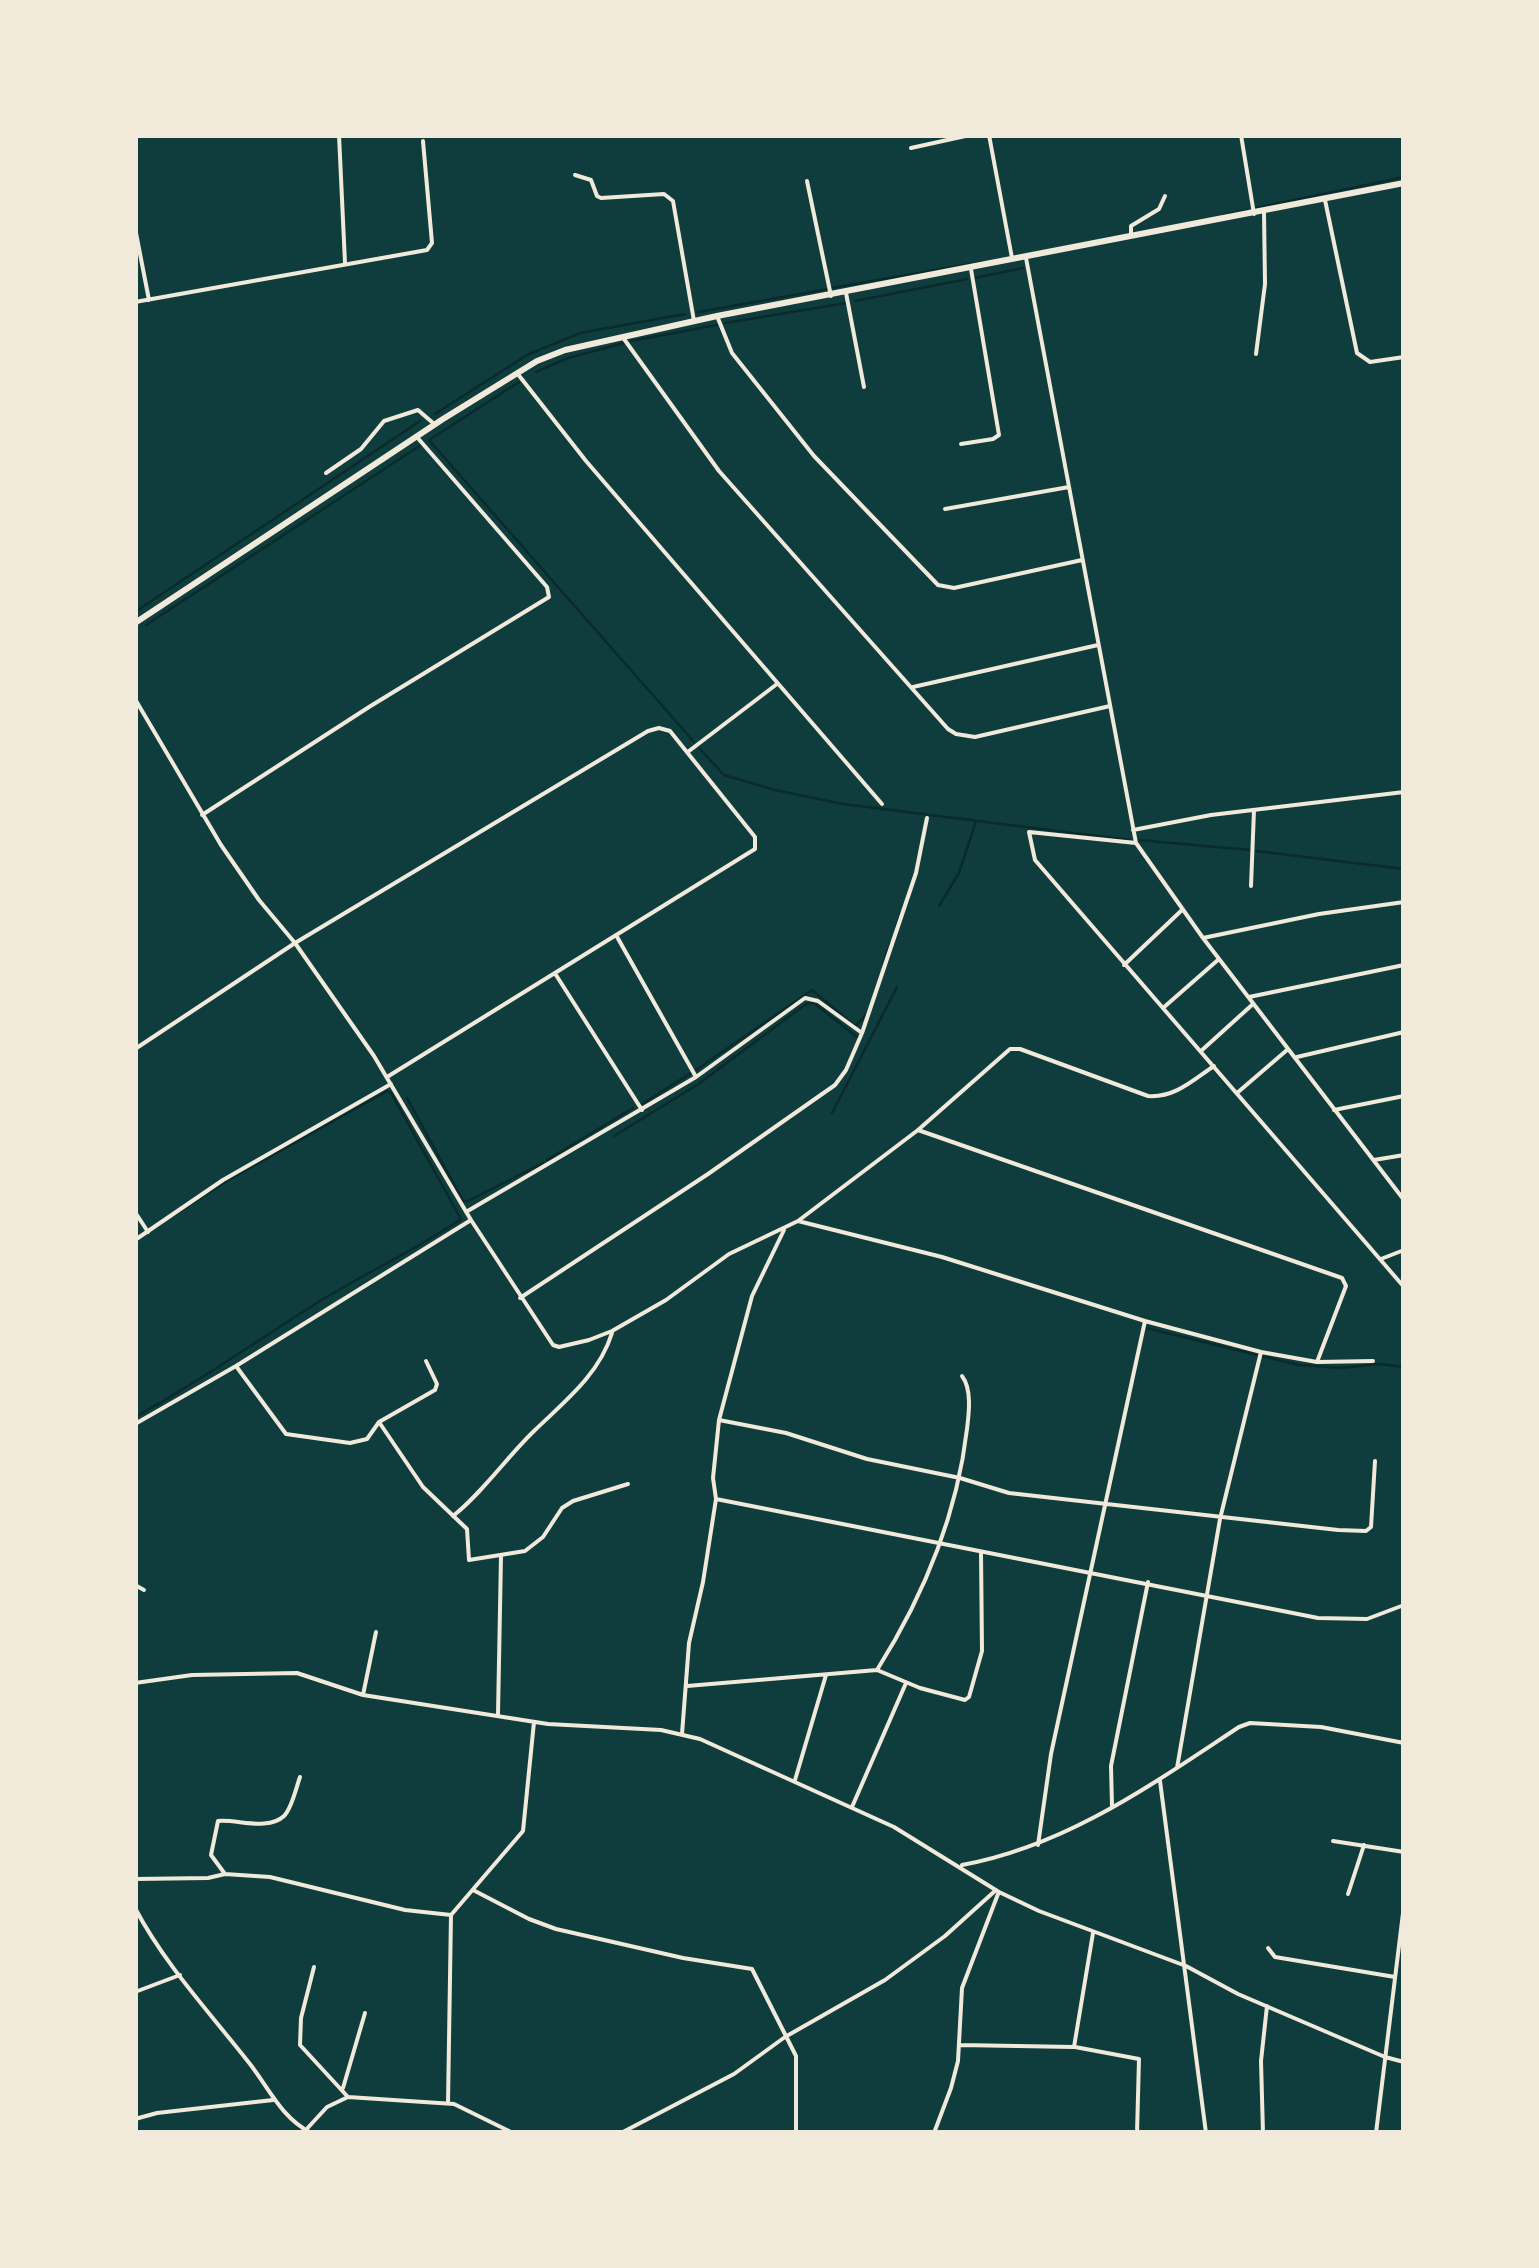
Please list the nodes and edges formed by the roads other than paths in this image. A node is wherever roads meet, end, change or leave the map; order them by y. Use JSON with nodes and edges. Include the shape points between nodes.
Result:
{"nodes":[{"id":1,"x":338,"y":135,"type":"edge"},
{"id":2,"x":970,"y":135,"type":"edge"},
{"id":3,"x":989,"y":135,"type":"edge"},
{"id":4,"x":1241,"y":135,"type":"edge"},
{"id":5,"x":423,"y":141,"type":"dead end"},
{"id":6,"x":910,"y":148,"type":"dead end"},
{"id":7,"x":575,"y":175,"type":"dead end"},
{"id":8,"x":807,"y":181,"type":"dead end"},
{"id":9,"x":1404,"y":183,"type":"edge"},
{"id":10,"x":1165,"y":196,"type":"dead end"},
{"id":11,"x":1326,"y":200,"type":"junction"},
{"id":12,"x":1264,"y":212,"type":"junction"},
{"id":13,"x":1254,"y":214,"type":"junction"},
{"id":14,"x":135,"y":228,"type":"edge"},
{"id":15,"x":1133,"y":238,"type":"junction"},
{"id":16,"x":1026,"y":258,"type":"junction"},
{"id":17,"x":1013,"y":261,"type":"junction"},
{"id":18,"x":345,"y":264,"type":"junction"},
{"id":19,"x":971,"y":269,"type":"junction"},
{"id":20,"x":846,"y":293,"type":"junction"},
{"id":21,"x":831,"y":296,"type":"junction"},
{"id":22,"x":149,"y":300,"type":"junction"},
{"id":23,"x":135,"y":302,"type":"edge"},
{"id":24,"x":717,"y":316,"type":"junction"},
{"id":25,"x":693,"y":320,"type":"junction"},
{"id":26,"x":622,"y":336,"type":"junction"},
{"id":27,"x":1256,"y":354,"type":"dead end"},
{"id":28,"x":1404,"y":356,"type":"edge"},
{"id":29,"x":517,"y":373,"type":"junction"},
{"id":30,"x":864,"y":387,"type":"dead end"},
{"id":31,"x":434,"y":424,"type":"junction"},
{"id":32,"x":416,"y":436,"type":"junction"},
{"id":33,"x":961,"y":444,"type":"dead end"},
{"id":34,"x":326,"y":473,"type":"dead end"},
{"id":35,"x":1069,"y":488,"type":"junction"},
{"id":36,"x":945,"y":509,"type":"dead end"},
{"id":37,"x":1082,"y":560,"type":"junction"},
{"id":38,"x":135,"y":623,"type":"edge"},
{"id":39,"x":1098,"y":645,"type":"junction"},
{"id":40,"x":777,"y":684,"type":"junction"},
{"id":41,"x":913,"y":687,"type":"junction"},
{"id":42,"x":135,"y":699,"type":"edge"},
{"id":43,"x":1110,"y":706,"type":"junction"},
{"id":44,"x":688,"y":752,"type":"junction"},
{"id":45,"x":1404,"y":792,"type":"edge"},
{"id":46,"x":882,"y":804,"type":"dead end"},
{"id":47,"x":1254,"y":810,"type":"junction"},
{"id":48,"x":202,"y":815,"type":"junction"},
{"id":49,"x":927,"y":818,"type":"dead end"},
{"id":50,"x":1133,"y":830,"type":"junction"},
{"id":51,"x":1136,"y":843,"type":"junction"},
{"id":52,"x":1251,"y":886,"type":"dead end"},
{"id":53,"x":1404,"y":902,"type":"edge"},
{"id":54,"x":1182,"y":910,"type":"junction"},
{"id":55,"x":616,"y":935,"type":"junction"},
{"id":56,"x":1203,"y":938,"type":"junction"},
{"id":57,"x":295,"y":943,"type":"junction"},
{"id":58,"x":1219,"y":958,"type":"junction"},
{"id":59,"x":1124,"y":964,"type":"junction"},
{"id":60,"x":1404,"y":965,"type":"edge"},
{"id":61,"x":556,"y":974,"type":"junction"},
{"id":62,"x":1249,"y":996,"type":"junction"},
{"id":63,"x":1253,"y":1003,"type":"junction"},
{"id":64,"x":1164,"y":1008,"type":"junction"},
{"id":65,"x":1404,"y":1032,"type":"edge"},
{"id":66,"x":862,"y":1033,"type":"junction"},
{"id":67,"x":135,"y":1049,"type":"edge"},
{"id":68,"x":1288,"y":1049,"type":"junction"},
{"id":69,"x":1201,"y":1051,"type":"junction"},
{"id":70,"x":1294,"y":1058,"type":"junction"},
{"id":71,"x":1214,"y":1066,"type":"junction"},
{"id":72,"x":696,"y":1077,"type":"junction"},
{"id":73,"x":388,"y":1078,"type":"junction"},
{"id":74,"x":392,"y":1084,"type":"junction"},
{"id":75,"x":1237,"y":1093,"type":"junction"},
{"id":76,"x":1404,"y":1096,"type":"edge"},
{"id":77,"x":642,"y":1110,"type":"junction"},
{"id":78,"x":1334,"y":1110,"type":"junction"},
{"id":79,"x":918,"y":1130,"type":"junction"},
{"id":80,"x":1404,"y":1156,"type":"edge"},
{"id":81,"x":1373,"y":1160,"type":"junction"},
{"id":82,"x":1404,"y":1200,"type":"edge"},
{"id":83,"x":135,"y":1212,"type":"edge"},
{"id":84,"x":466,"y":1212,"type":"junction"},
{"id":85,"x":471,"y":1220,"type":"junction"},
{"id":86,"x":798,"y":1221,"type":"junction"},
{"id":87,"x":784,"y":1230,"type":"junction"},
{"id":88,"x":148,"y":1232,"type":"junction"},
{"id":89,"x":135,"y":1240,"type":"edge"},
{"id":90,"x":1404,"y":1250,"type":"edge"},
{"id":91,"x":1381,"y":1259,"type":"junction"},
{"id":92,"x":1404,"y":1288,"type":"edge"},
{"id":93,"x":520,"y":1298,"type":"junction"},
{"id":94,"x":1145,"y":1321,"type":"junction"},
{"id":95,"x":612,"y":1331,"type":"junction"},
{"id":96,"x":1261,"y":1352,"type":"junction"},
{"id":97,"x":426,"y":1360,"type":"dead end"},
{"id":98,"x":1373,"y":1361,"type":"dead end"},
{"id":99,"x":1317,"y":1362,"type":"junction"},
{"id":100,"x":236,"y":1366,"type":"junction"},
{"id":101,"x":962,"y":1376,"type":"dead end"},
{"id":102,"x":719,"y":1420,"type":"junction"},
{"id":103,"x":378,"y":1422,"type":"junction"},
{"id":104,"x":135,"y":1424,"type":"edge"},
{"id":105,"x":1374,"y":1461,"type":"dead end"},
{"id":106,"x":960,"y":1478,"type":"junction"},
{"id":107,"x":628,"y":1484,"type":"dead end"},
{"id":108,"x":716,"y":1499,"type":"junction"},
{"id":109,"x":1105,"y":1504,"type":"junction"},
{"id":110,"x":452,"y":1516,"type":"junction"},
{"id":111,"x":1220,"y":1518,"type":"junction"},
{"id":112,"x":939,"y":1545,"type":"junction"},
{"id":113,"x":980,"y":1553,"type":"junction"},
{"id":114,"x":501,"y":1556,"type":"junction"},
{"id":115,"x":1090,"y":1572,"type":"junction"},
{"id":116,"x":1148,"y":1582,"type":"junction"},
{"id":117,"x":135,"y":1585,"type":"edge"},
{"id":118,"x":144,"y":1590,"type":"dead end"},
{"id":119,"x":1206,"y":1596,"type":"junction"},
{"id":120,"x":1404,"y":1606,"type":"edge"},
{"id":121,"x":376,"y":1632,"type":"dead end"},
{"id":122,"x":877,"y":1670,"type":"junction"},
{"id":123,"x":826,"y":1674,"type":"junction"},
{"id":124,"x":135,"y":1682,"type":"edge"},
{"id":125,"x":906,"y":1682,"type":"junction"},
{"id":126,"x":686,"y":1686,"type":"junction"},
{"id":127,"x":363,"y":1696,"type":"junction"},
{"id":128,"x":498,"y":1714,"type":"junction"},
{"id":129,"x":534,"y":1722,"type":"junction"},
{"id":130,"x":682,"y":1734,"type":"junction"},
{"id":131,"x":1404,"y":1743,"type":"edge"},
{"id":132,"x":1177,"y":1768,"type":"junction"},
{"id":133,"x":300,"y":1778,"type":"dead end"},
{"id":134,"x":795,"y":1780,"type":"junction"},
{"id":135,"x":1160,"y":1780,"type":"junction"},
{"id":136,"x":1112,"y":1806,"type":"junction"},
{"id":137,"x":852,"y":1807,"type":"junction"},
{"id":138,"x":1333,"y":1841,"type":"dead end"},
{"id":139,"x":1038,"y":1845,"type":"junction"},
{"id":140,"x":1364,"y":1846,"type":"junction"},
{"id":141,"x":1404,"y":1852,"type":"edge"},
{"id":142,"x":959,"y":1865,"type":"junction"},
{"id":143,"x":225,"y":1874,"type":"junction"},
{"id":144,"x":135,"y":1880,"type":"edge"},
{"id":145,"x":473,"y":1890,"type":"junction"},
{"id":146,"x":997,"y":1891,"type":"junction"},
{"id":147,"x":1348,"y":1894,"type":"dead end"},
{"id":148,"x":1404,"y":1905,"type":"edge"},
{"id":149,"x":135,"y":1908,"type":"edge"},
{"id":150,"x":450,"y":1914,"type":"junction"},
{"id":151,"x":1093,"y":1933,"type":"junction"},
{"id":152,"x":1268,"y":1948,"type":"dead end"},
{"id":153,"x":1186,"y":1966,"type":"junction"},
{"id":154,"x":314,"y":1967,"type":"dead end"},
{"id":155,"x":180,"y":1975,"type":"junction"},
{"id":156,"x":1396,"y":1977,"type":"junction"},
{"id":157,"x":135,"y":1992,"type":"edge"},
{"id":158,"x":1267,"y":2006,"type":"junction"},
{"id":159,"x":365,"y":2013,"type":"dead end"},
{"id":160,"x":785,"y":2037,"type":"junction"},
{"id":161,"x":960,"y":2045,"type":"junction"},
{"id":162,"x":1074,"y":2047,"type":"junction"},
{"id":163,"x":1385,"y":2057,"type":"junction"},
{"id":164,"x":1404,"y":2062,"type":"edge"},
{"id":165,"x":344,"y":2088,"type":"junction"},
{"id":166,"x":348,"y":2097,"type":"junction"},
{"id":167,"x":273,"y":2100,"type":"junction"},
{"id":168,"x":448,"y":2103,"type":"junction"},
{"id":169,"x":135,"y":2119,"type":"edge"},
{"id":170,"x":306,"y":2132,"type":"edge"},
{"id":171,"x":513,"y":2133,"type":"edge"},
{"id":172,"x":620,"y":2133,"type":"edge"},
{"id":173,"x":796,"y":2133,"type":"edge"},
{"id":174,"x":934,"y":2133,"type":"edge"},
{"id":175,"x":1136,"y":2133,"type":"edge"},
{"id":176,"x":1206,"y":2133,"type":"edge"},
{"id":177,"x":1263,"y":2133,"type":"edge"},
{"id":178,"x":1376,"y":2133,"type":"edge"}],
"edges":[{"from":1,"to":18,"type":"street"},
{"from":2,"to":6,"type":"street"},
{"from":3,"to":17,"type":"street"},
{"from":4,"to":13,"type":"street"},
{"from":5,"to":18,"type":"street","via":[[430,248]]},
{"from":7,"to":25,"type":"street","via":[[591,180],[601,198],[664,194],[673,201]]},
{"from":8,"to":21,"type":"street"},
{"from":9,"to":11,"type":"main road"},
{"from":10,"to":15,"type":"street","via":[[1159,208],[1131,226]]},
{"from":11,"to":12,"type":"main road"},
{"from":11,"to":28,"type":"street","via":[[1357,353],[1370,362]]},
{"from":12,"to":13,"type":"main road"},
{"from":12,"to":27,"type":"street","via":[[1266,270]]},
{"from":13,"to":15,"type":"main road"},
{"from":14,"to":22,"type":"street"},
{"from":15,"to":16,"type":"main road"},
{"from":16,"to":17,"type":"main road"},
{"from":16,"to":35,"type":"street"},
{"from":17,"to":19,"type":"main road"},
{"from":18,"to":22,"type":"street"},
{"from":19,"to":20,"type":"main road"},
{"from":19,"to":33,"type":"street","via":[[998,434]]},
{"from":20,"to":21,"type":"main road"},
{"from":20,"to":30,"type":"street"},
{"from":21,"to":24,"type":"main road"},
{"from":22,"to":23,"type":"street"},
{"from":24,"to":25,"type":"main road"},
{"from":24,"to":37,"type":"street","via":[[732,353],[790,426],[938,585],[954,588]]},
{"from":25,"to":26,"type":"main road"},
{"from":26,"to":29,"type":"main road","via":[[551,354]]},
{"from":26,"to":41,"type":"street","via":[[719,471]]},
{"from":29,"to":31,"type":"main road"},
{"from":29,"to":40,"type":"street"},
{"from":31,"to":32,"type":"main road"},
{"from":31,"to":34,"type":"street","via":[[418,410],[384,421],[361,449]]},
{"from":32,"to":38,"type":"main road"},
{"from":32,"to":48,"type":"street","via":[[549,597]]},
{"from":35,"to":36,"type":"street"},
{"from":35,"to":37,"type":"street"},
{"from":37,"to":39,"type":"street"},
{"from":39,"to":41,"type":"street"},
{"from":39,"to":43,"type":"street"},
{"from":40,"to":44,"type":"street"},
{"from":40,"to":46,"type":"street"},
{"from":41,"to":43,"type":"street","via":[[948,729],[965,737]]},
{"from":42,"to":48,"type":"street"},
{"from":43,"to":50,"type":"street"},
{"from":44,"to":55,"type":"street","via":[[757,845]]},
{"from":44,"to":57,"type":"street","via":[[670,731],[648,731]]},
{"from":45,"to":47,"type":"street"},
{"from":47,"to":50,"type":"street"},
{"from":47,"to":52,"type":"street"},
{"from":48,"to":57,"type":"street"},
{"from":49,"to":66,"type":"street","via":[[916,873]]},
{"from":50,"to":51,"type":"street"},
{"from":51,"to":54,"type":"street"},
{"from":51,"to":59,"type":"street","via":[[1030,832],[1035,860]]},
{"from":53,"to":56,"type":"street"},
{"from":54,"to":56,"type":"street"},
{"from":54,"to":59,"type":"street"},
{"from":55,"to":61,"type":"street"},
{"from":55,"to":72,"type":"street"},
{"from":56,"to":58,"type":"street"},
{"from":57,"to":67,"type":"street"},
{"from":57,"to":73,"type":"street"},
{"from":58,"to":62,"type":"street"},
{"from":58,"to":64,"type":"street"},
{"from":59,"to":64,"type":"street"},
{"from":60,"to":62,"type":"street"},
{"from":61,"to":73,"type":"street"},
{"from":61,"to":77,"type":"street"},
{"from":62,"to":63,"type":"street"},
{"from":63,"to":68,"type":"street"},
{"from":63,"to":69,"type":"street"},
{"from":64,"to":69,"type":"street"},
{"from":65,"to":70,"type":"street"},
{"from":66,"to":72,"type":"street","via":[[805,998]]},
{"from":66,"to":93,"type":"street","via":[[835,1085]]},
{"from":68,"to":70,"type":"street"},
{"from":68,"to":75,"type":"street"},
{"from":69,"to":71,"type":"street"},
{"from":70,"to":78,"type":"street"},
{"from":71,"to":75,"type":"street"},
{"from":71,"to":79,"type":"street","via":[[1180,1090],[1148,1096],[1010,1049]]},
{"from":72,"to":77,"type":"street"},
{"from":73,"to":74,"type":"street"},
{"from":74,"to":84,"type":"street"},
{"from":74,"to":88,"type":"street","via":[[223,1180]]},
{"from":75,"to":91,"type":"street"},
{"from":76,"to":78,"type":"street"},
{"from":77,"to":84,"type":"street"},
{"from":78,"to":81,"type":"street"},
{"from":79,"to":86,"type":"street"},
{"from":79,"to":99,"type":"street","via":[[1342,1278],[1346,1286]]},
{"from":80,"to":81,"type":"street"},
{"from":81,"to":82,"type":"street"},
{"from":83,"to":88,"type":"street"},
{"from":84,"to":85,"type":"street"},
{"from":85,"to":93,"type":"street"},
{"from":85,"to":100,"type":"street"},
{"from":86,"to":87,"type":"street"},
{"from":86,"to":94,"type":"street","via":[[942,1257]]},
{"from":87,"to":95,"type":"street","via":[[730,1254]]},
{"from":87,"to":102,"type":"street","via":[[752,1296]]},
{"from":88,"to":89,"type":"street"},
{"from":90,"to":91,"type":"street"},
{"from":91,"to":92,"type":"street"},
{"from":93,"to":95,"type":"street","via":[[558,1348]]},
{"from":94,"to":96,"type":"street"},
{"from":94,"to":109,"type":"street"},
{"from":95,"to":110,"type":"street","via":[[574,1395]]},
{"from":96,"to":99,"type":"street"},
{"from":96,"to":111,"type":"street"},
{"from":97,"to":103,"type":"street","via":[[437,1387]]},
{"from":98,"to":99,"type":"street"},
{"from":100,"to":103,"type":"street","via":[[286,1434],[359,1442]]},
{"from":100,"to":104,"type":"street"},
{"from":101,"to":106,"type":"street","via":[[968,1395]]},
{"from":102,"to":106,"type":"street"},
{"from":102,"to":108,"type":"street"},
{"from":103,"to":110,"type":"street"},
{"from":105,"to":111,"type":"street","via":[[1369,1530]]},
{"from":106,"to":109,"type":"street","via":[[1009,1493]]},
{"from":106,"to":112,"type":"street"},
{"from":107,"to":114,"type":"street","via":[[562,1508],[535,1545]]},
{"from":108,"to":112,"type":"street"},
{"from":108,"to":126,"type":"street"},
{"from":109,"to":111,"type":"street"},
{"from":109,"to":115,"type":"street"},
{"from":110,"to":114,"type":"street","via":[[470,1534],[469,1560]]},
{"from":111,"to":119,"type":"street"},
{"from":112,"to":113,"type":"street"},
{"from":112,"to":122,"type":"street"},
{"from":113,"to":115,"type":"street"},
{"from":113,"to":125,"type":"street","via":[[982,1651],[969,1697],[960,1700]]},
{"from":114,"to":128,"type":"street"},
{"from":115,"to":116,"type":"street"},
{"from":115,"to":139,"type":"street"},
{"from":116,"to":119,"type":"street"},
{"from":116,"to":136,"type":"street","via":[[1111,1766]]},
{"from":117,"to":118,"type":"street"},
{"from":119,"to":120,"type":"street","via":[[1356,1620]]},
{"from":119,"to":132,"type":"street"},
{"from":121,"to":127,"type":"street"},
{"from":122,"to":123,"type":"street"},
{"from":122,"to":125,"type":"street"},
{"from":123,"to":126,"type":"street"},
{"from":123,"to":134,"type":"street"},
{"from":124,"to":127,"type":"street","via":[[297,1672]]},
{"from":125,"to":137,"type":"street"},
{"from":126,"to":130,"type":"street"},
{"from":127,"to":128,"type":"street"},
{"from":128,"to":129,"type":"street"},
{"from":129,"to":130,"type":"street"},
{"from":129,"to":145,"type":"street","via":[[523,1831]]},
{"from":130,"to":134,"type":"street"},
{"from":131,"to":132,"type":"street","via":[[1321,1727],[1250,1723]]},
{"from":132,"to":135,"type":"street"},
{"from":133,"to":143,"type":"street","via":[[280,1818],[218,1821],[211,1855]]},
{"from":134,"to":137,"type":"street"},
{"from":135,"to":136,"type":"street"},
{"from":135,"to":153,"type":"street"},
{"from":136,"to":139,"type":"street"},
{"from":137,"to":142,"type":"street"},
{"from":138,"to":140,"type":"street"},
{"from":139,"to":142,"type":"street"},
{"from":140,"to":141,"type":"street"},
{"from":140,"to":147,"type":"street"},
{"from":142,"to":146,"type":"street"},
{"from":143,"to":144,"type":"street"},
{"from":143,"to":150,"type":"street"},
{"from":145,"to":150,"type":"street"},
{"from":145,"to":160,"type":"street","via":[[556,1929],[752,1969]]},
{"from":146,"to":151,"type":"street"},
{"from":146,"to":160,"type":"street","via":[[918,1958]]},
{"from":146,"to":161,"type":"street","via":[[962,1988]]},
{"from":148,"to":156,"type":"street"},
{"from":149,"to":155,"type":"street"},
{"from":150,"to":168,"type":"street"},
{"from":151,"to":153,"type":"street"},
{"from":151,"to":162,"type":"street"},
{"from":152,"to":156,"type":"street","via":[[1274,1956]]},
{"from":153,"to":158,"type":"street"},
{"from":153,"to":176,"type":"street"},
{"from":154,"to":165,"type":"street","via":[[299,2041]]},
{"from":155,"to":157,"type":"street"},
{"from":155,"to":167,"type":"street"},
{"from":156,"to":163,"type":"street"},
{"from":158,"to":163,"type":"street"},
{"from":158,"to":177,"type":"street"},
{"from":159,"to":165,"type":"street"},
{"from":160,"to":172,"type":"street","via":[[734,2074]]},
{"from":160,"to":173,"type":"street","via":[[797,2065]]},
{"from":161,"to":162,"type":"street"},
{"from":161,"to":174,"type":"street"},
{"from":162,"to":175,"type":"street","via":[[1139,2059]]},
{"from":163,"to":164,"type":"street"},
{"from":163,"to":178,"type":"street"},
{"from":165,"to":166,"type":"street"},
{"from":166,"to":168,"type":"street"},
{"from":166,"to":170,"type":"street","via":[[327,2107]]},
{"from":167,"to":169,"type":"street"},
{"from":167,"to":170,"type":"street"},
{"from":168,"to":171,"type":"street"}]}
